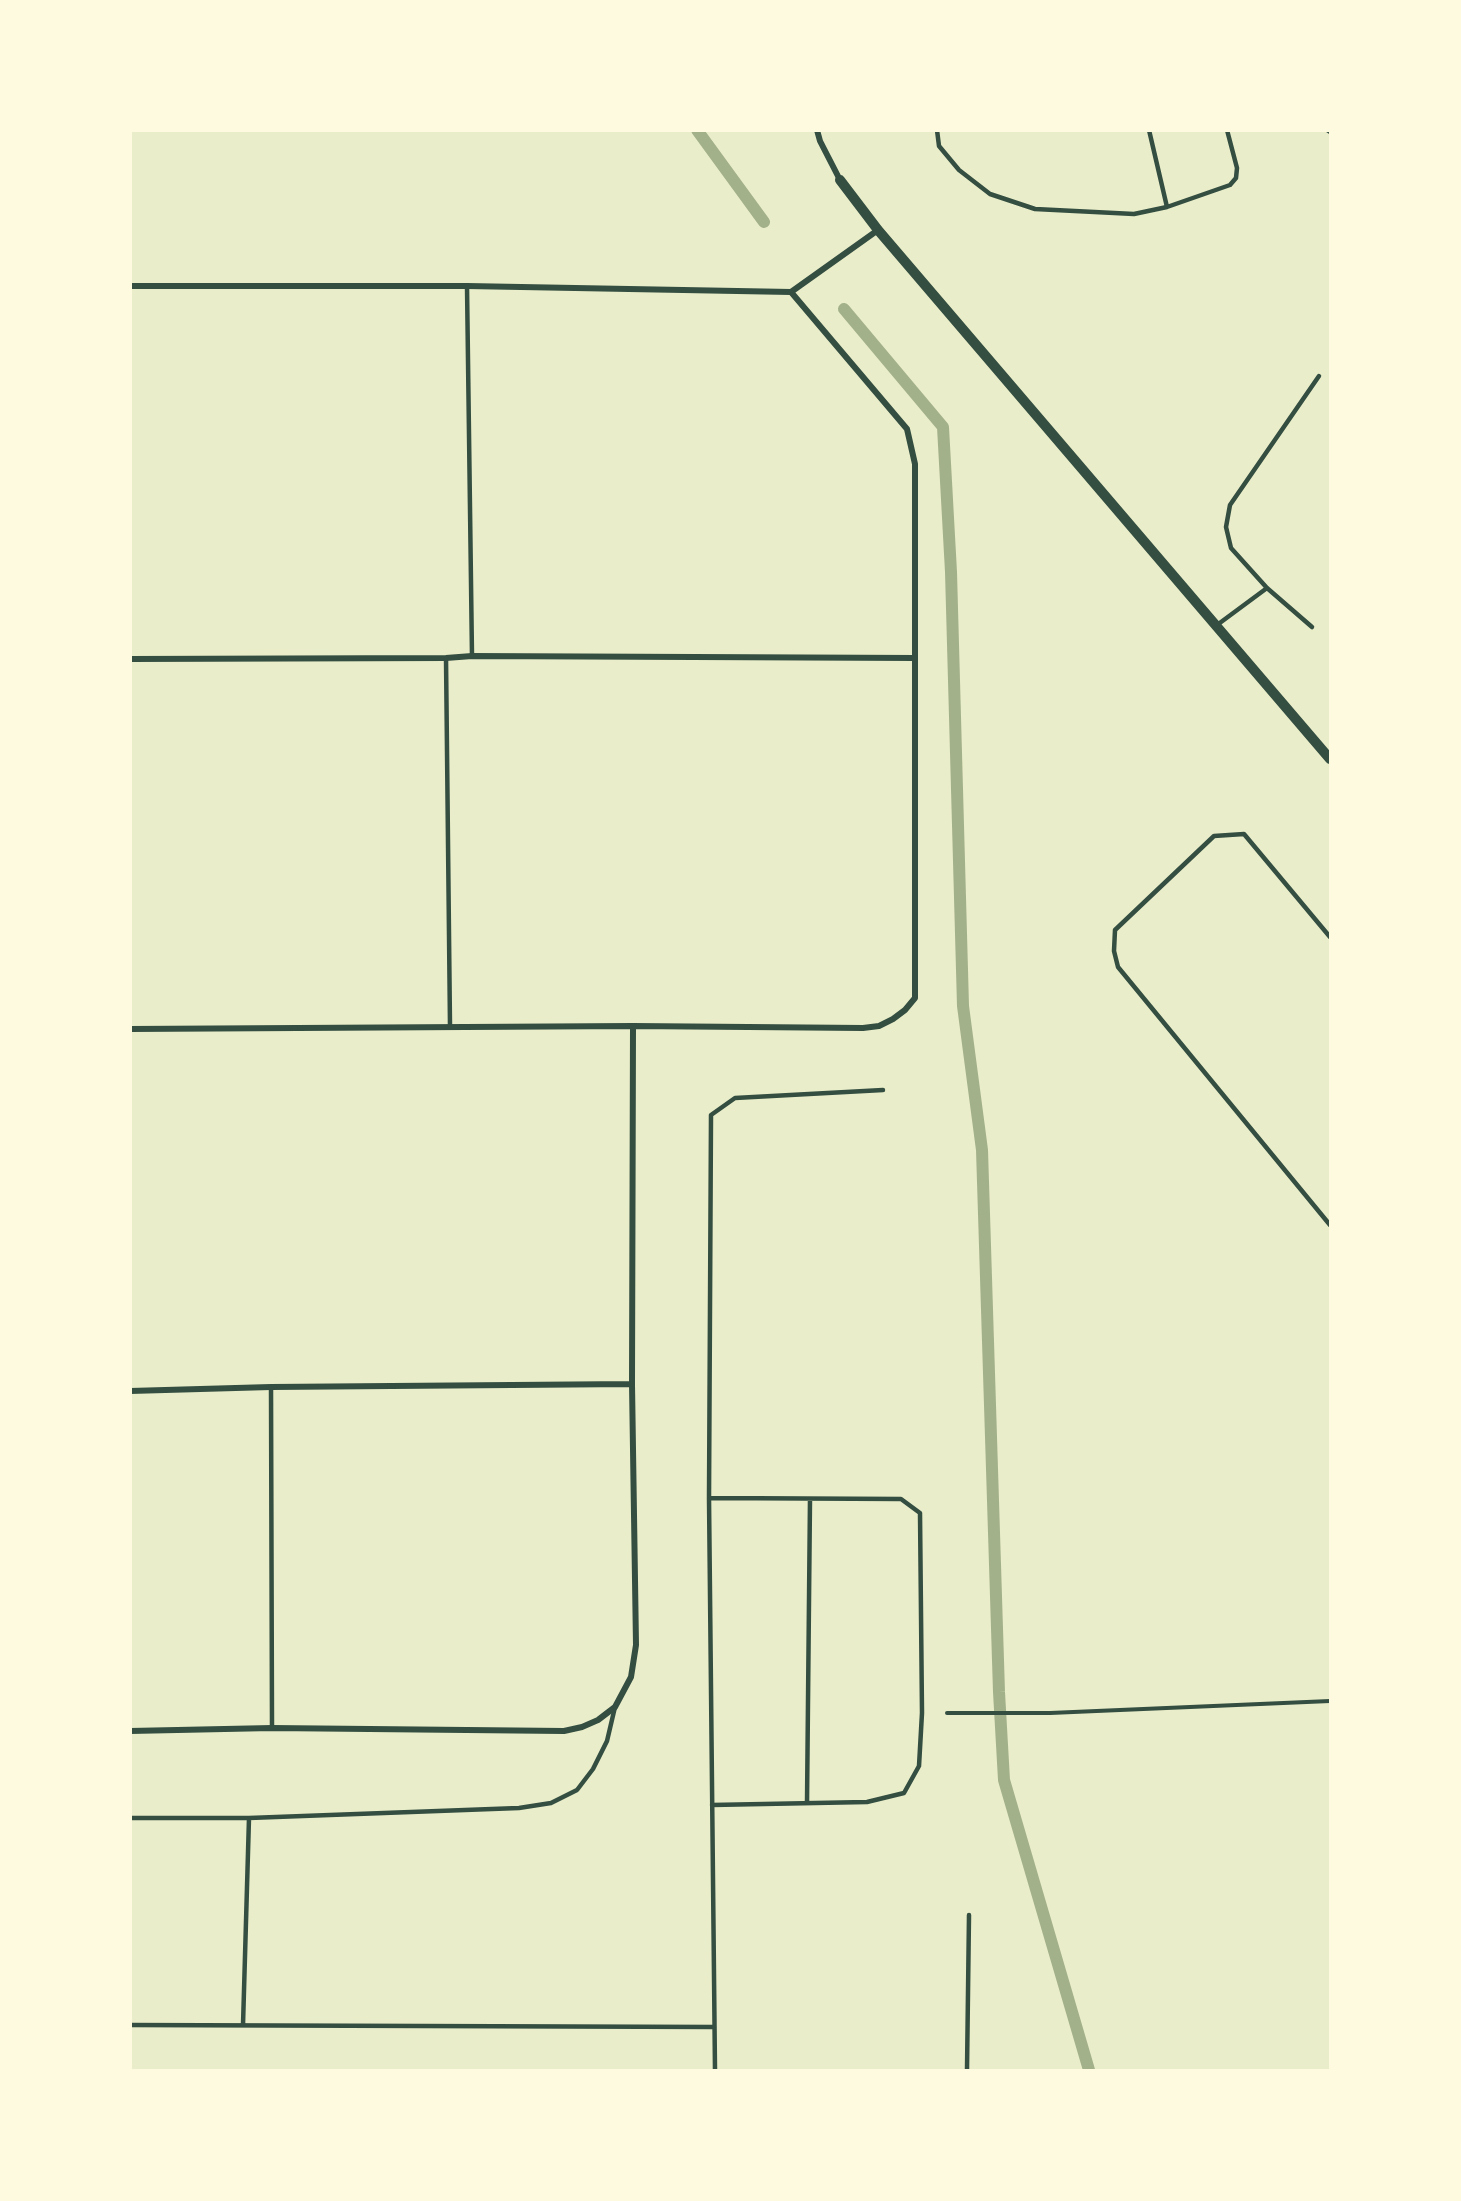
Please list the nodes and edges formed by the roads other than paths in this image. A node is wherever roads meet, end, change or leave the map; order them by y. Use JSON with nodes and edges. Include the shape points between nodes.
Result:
{"nodes":[{"id":1,"x":817,"y":130,"type":"edge"},
{"id":2,"x":937,"y":130,"type":"edge"},
{"id":3,"x":1149,"y":130,"type":"edge"},
{"id":4,"x":1227,"y":130,"type":"edge"},
{"id":5,"x":840,"y":180,"type":"joint"},
{"id":6,"x":1167,"y":207,"type":"junction"},
{"id":7,"x":878,"y":230,"type":"junction"},
{"id":8,"x":130,"y":286,"type":"edge"},
{"id":9,"x":467,"y":286,"type":"junction"},
{"id":10,"x":791,"y":292,"type":"junction"},
{"id":11,"x":1319,"y":376,"type":"dead end"},
{"id":12,"x":1267,"y":588,"type":"junction"},
{"id":13,"x":1217,"y":625,"type":"junction"},
{"id":14,"x":1312,"y":627,"type":"dead end"},
{"id":15,"x":472,"y":656,"type":"junction"},
{"id":16,"x":446,"y":658,"type":"junction"},
{"id":17,"x":915,"y":658,"type":"junction"},
{"id":18,"x":130,"y":659,"type":"edge"},
{"id":19,"x":1330,"y":756,"type":"edge"},
{"id":20,"x":1330,"y":937,"type":"edge"},
{"id":21,"x":450,"y":1026,"type":"junction"},
{"id":22,"x":633,"y":1026,"type":"junction"},
{"id":23,"x":130,"y":1029,"type":"edge"},
{"id":24,"x":883,"y":1090,"type":"dead end"},
{"id":25,"x":1330,"y":1225,"type":"edge"},
{"id":26,"x":632,"y":1384,"type":"junction"},
{"id":27,"x":271,"y":1387,"type":"junction"},
{"id":28,"x":130,"y":1391,"type":"edge"},
{"id":29,"x":709,"y":1498,"type":"junction"},
{"id":30,"x":810,"y":1499,"type":"junction"},
{"id":31,"x":615,"y":1707,"type":"junction"},
{"id":32,"x":272,"y":1728,"type":"junction"},
{"id":33,"x":130,"y":1731,"type":"edge"},
{"id":34,"x":807,"y":1803,"type":"junction"},
{"id":35,"x":712,"y":1805,"type":"junction"},
{"id":36,"x":130,"y":1818,"type":"edge"},
{"id":37,"x":249,"y":1818,"type":"junction"},
{"id":38,"x":969,"y":1915,"type":"dead end"},
{"id":39,"x":130,"y":2025,"type":"edge"},
{"id":40,"x":243,"y":2025,"type":"junction"},
{"id":41,"x":714,"y":2027,"type":"junction"},
{"id":42,"x":715,"y":2070,"type":"edge"},
{"id":43,"x":967,"y":2070,"type":"edge"}],
"edges":[{"from":1,"to":5,"type":"street"},
{"from":2,"to":6,"type":"lane","via":[[939,146],[959,170],[990,194],[1035,209],[1134,214]]},
{"from":3,"to":6,"type":"lane"},
{"from":4,"to":6,"type":"lane","via":[[1236,178],[1230,185]]},
{"from":5,"to":7,"type":"street"},
{"from":7,"to":10,"type":"street"},
{"from":7,"to":13,"type":"street"},
{"from":8,"to":9,"type":"street"},
{"from":9,"to":10,"type":"street"},
{"from":9,"to":15,"type":"lane"},
{"from":10,"to":17,"type":"street","via":[[907,429],[915,464]]},
{"from":11,"to":12,"type":"lane","via":[[1230,505],[1226,527],[1231,548]]},
{"from":12,"to":13,"type":"lane"},
{"from":12,"to":14,"type":"lane"},
{"from":13,"to":19,"type":"street"},
{"from":15,"to":16,"type":"street"},
{"from":15,"to":17,"type":"street"},
{"from":16,"to":18,"type":"street"},
{"from":16,"to":21,"type":"lane"},
{"from":17,"to":22,"type":"street","via":[[915,998],[893,1019],[863,1028]]},
{"from":20,"to":25,"type":"lane","via":[[1244,834],[1214,836],[1115,930],[1114,951],[1118,967]]},
{"from":21,"to":22,"type":"street"},
{"from":21,"to":23,"type":"street"},
{"from":22,"to":26,"type":"street"},
{"from":24,"to":29,"type":"lane","via":[[735,1098],[711,1115]]},
{"from":26,"to":27,"type":"street"},
{"from":26,"to":31,"type":"street","via":[[636,1645],[631,1677]]},
{"from":27,"to":28,"type":"street"},
{"from":27,"to":32,"type":"lane"},
{"from":29,"to":30,"type":"lane"},
{"from":29,"to":35,"type":"lane"},
{"from":30,"to":34,"type":"lane"},
{"from":30,"to":34,"type":"lane","via":[[901,1499],[920,1513],[922,1713],[919,1767],[904,1793],[867,1802]]},
{"from":31,"to":32,"type":"street","via":[[598,1720],[564,1731]]},
{"from":31,"to":37,"type":"lane","via":[[607,1741],[593,1769],[577,1790],[550,1803],[519,1808]]},
{"from":32,"to":33,"type":"street"},
{"from":34,"to":35,"type":"lane"},
{"from":35,"to":41,"type":"lane"},
{"from":36,"to":37,"type":"lane"},
{"from":37,"to":40,"type":"lane"},
{"from":38,"to":43,"type":"lane"},
{"from":39,"to":40,"type":"lane"},
{"from":40,"to":41,"type":"lane"},
{"from":41,"to":42,"type":"lane"}]}
